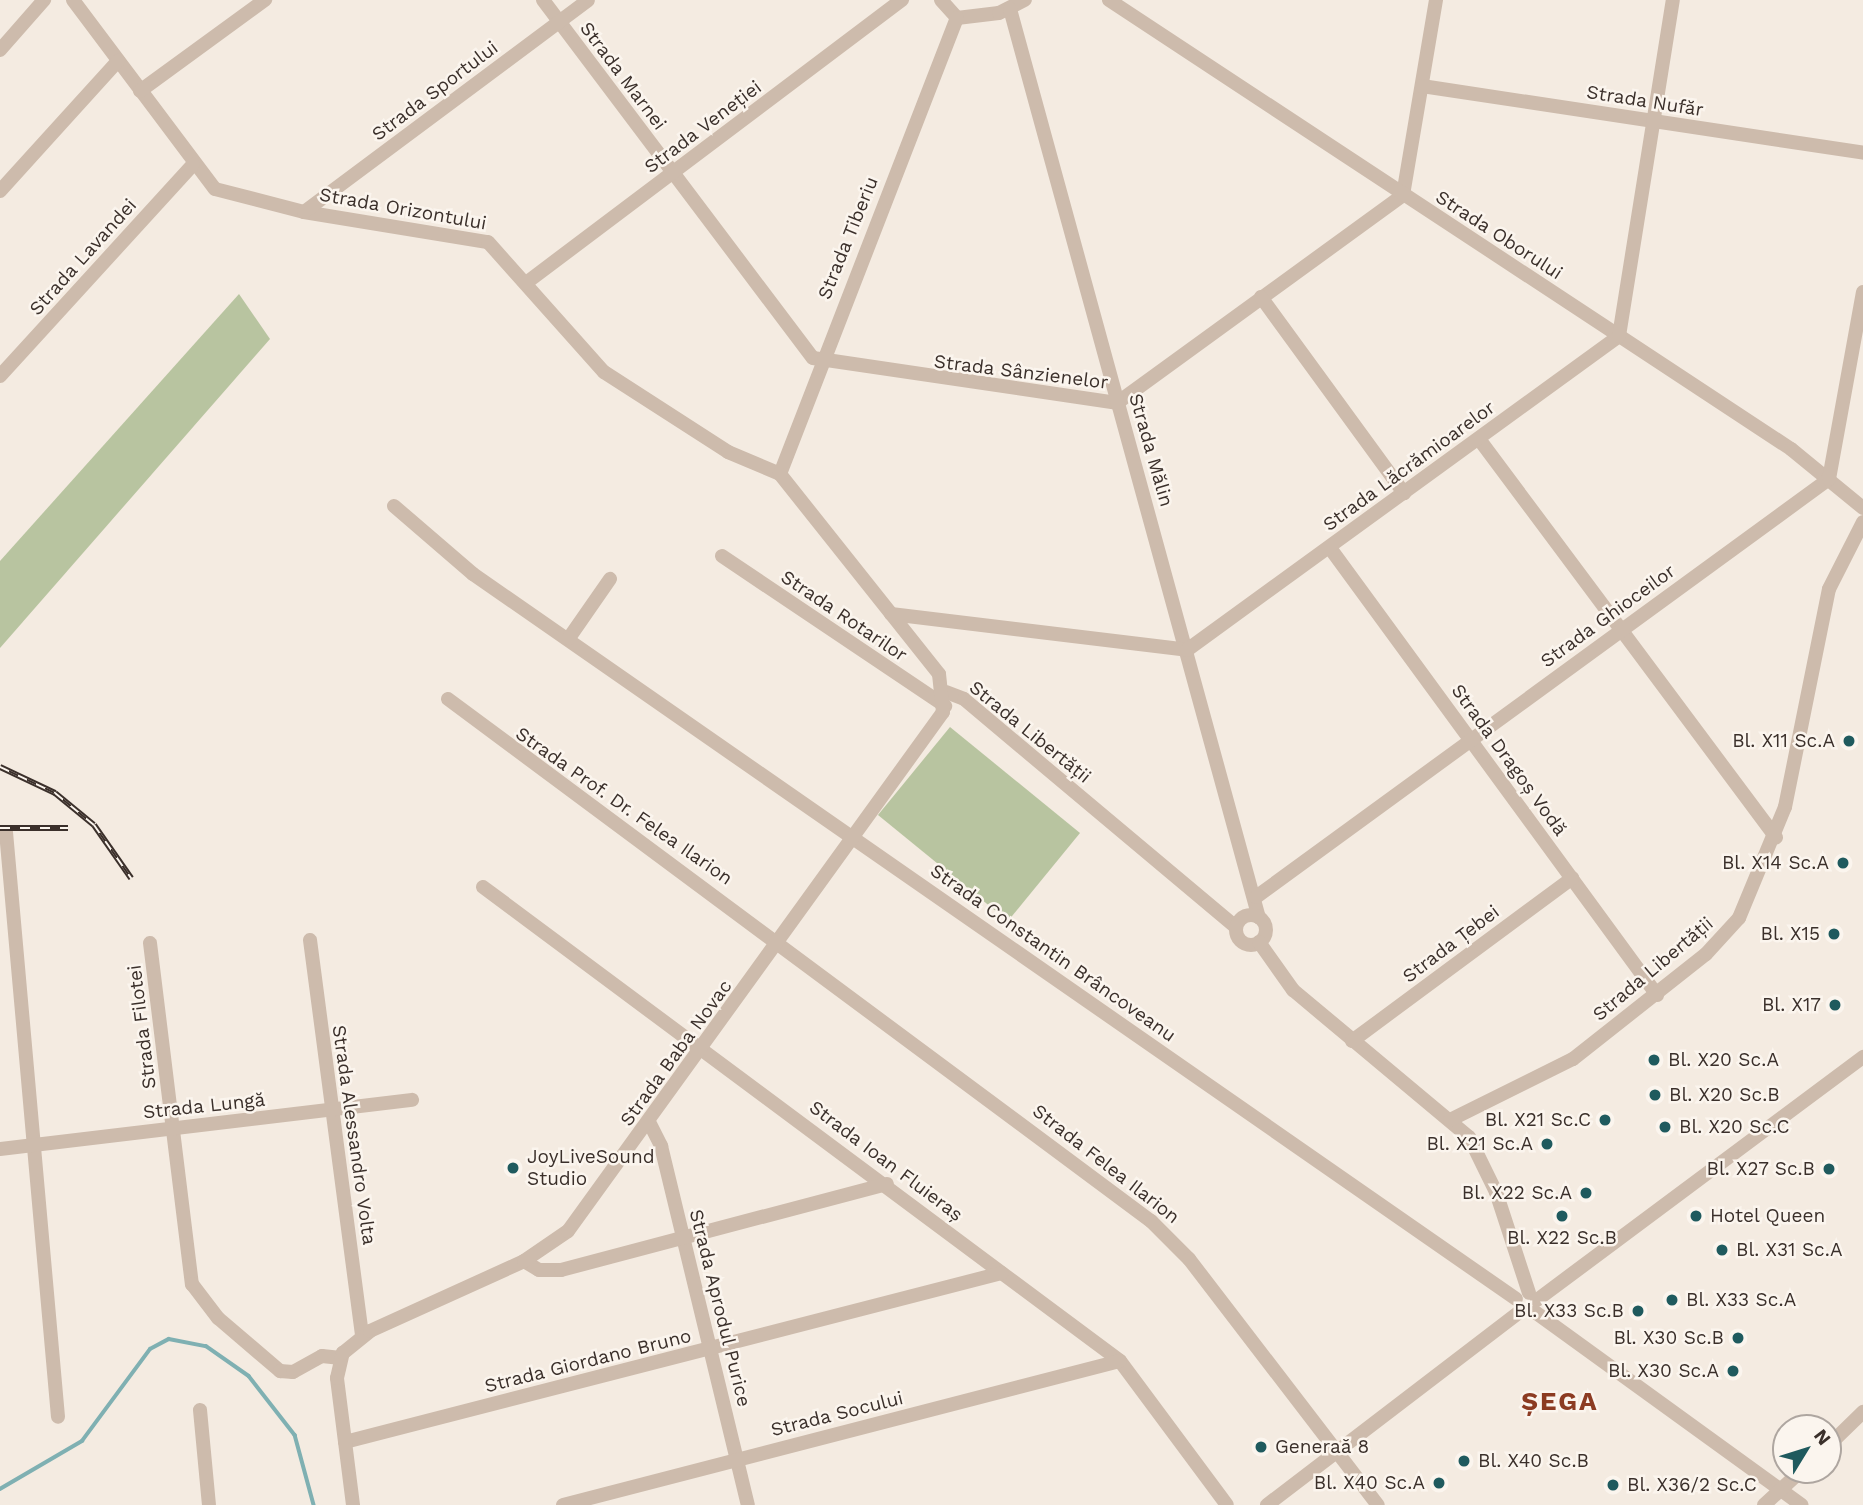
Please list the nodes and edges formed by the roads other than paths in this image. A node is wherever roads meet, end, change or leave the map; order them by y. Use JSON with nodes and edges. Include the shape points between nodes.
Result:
{"nodes":[{"id":1,"x":44,"y":0,"type":"edge"},
{"id":2,"x":73,"y":0,"type":"edge"},
{"id":3,"x":265,"y":0,"type":"edge"},
{"id":4,"x":543,"y":0,"type":"edge"},
{"id":5,"x":588,"y":0,"type":"edge"},
{"id":6,"x":902,"y":0,"type":"edge"},
{"id":7,"x":941,"y":0,"type":"edge"},
{"id":8,"x":1026,"y":0,"type":"edge"},
{"id":9,"x":1110,"y":0,"type":"edge"},
{"id":10,"x":1436,"y":0,"type":"edge"},
{"id":11,"x":1673,"y":0,"type":"edge"},
{"id":12,"x":1010,"y":9,"type":"junction"},
{"id":13,"x":957,"y":18,"type":"junction"},
{"id":14,"x":559,"y":22,"type":"junction"},
{"id":15,"x":0,"y":50,"type":"edge"},
{"id":16,"x":118,"y":61,"type":"junction"},
{"id":17,"x":1422,"y":86,"type":"junction"},
{"id":18,"x":140,"y":91,"type":"junction"},
{"id":19,"x":1656,"y":122,"type":"junction"},
{"id":20,"x":1863,"y":152,"type":"edge"},
{"id":21,"x":193,"y":164,"type":"junction"},
{"id":22,"x":673,"y":174,"type":"junction"},
{"id":23,"x":0,"y":191,"type":"edge"},
{"id":24,"x":1403,"y":195,"type":"junction"},
{"id":25,"x":304,"y":212,"type":"junction"},
{"id":26,"x":526,"y":283,"type":"junction"},
{"id":27,"x":1863,"y":292,"type":"edge"},
{"id":28,"x":1261,"y":297,"type":"junction"},
{"id":29,"x":1619,"y":336,"type":"junction"},
{"id":30,"x":819,"y":362,"type":"junction"},
{"id":31,"x":0,"y":376,"type":"edge"},
{"id":32,"x":1118,"y":403,"type":"junction"},
{"id":33,"x":1479,"y":439,"type":"junction"},
{"id":34,"x":780,"y":474,"type":"junction"},
{"id":35,"x":1829,"y":479,"type":"junction"},
{"id":36,"x":1404,"y":493,"type":"junction"},
{"id":37,"x":394,"y":506,"type":"dead end"},
{"id":38,"x":1863,"y":508,"type":"edge"},
{"id":39,"x":1863,"y":522,"type":"edge"},
{"id":40,"x":1329,"y":548,"type":"junction"},
{"id":41,"x":722,"y":556,"type":"dead end"},
{"id":42,"x":610,"y":579,"type":"dead end"},
{"id":43,"x":891,"y":614,"type":"junction"},
{"id":44,"x":1619,"y":632,"type":"junction"},
{"id":45,"x":569,"y":638,"type":"junction"},
{"id":46,"x":1187,"y":650,"type":"junction"},
{"id":47,"x":449,"y":699,"type":"dead end"},
{"id":48,"x":945,"y":699,"type":"junction"},
{"id":49,"x":1472,"y":741,"type":"junction"},
{"id":50,"x":6,"y":832,"type":"dead end"},
{"id":51,"x":854,"y":838,"type":"junction"},
{"id":52,"x":1776,"y":838,"type":"junction"},
{"id":53,"x":1572,"y":878,"type":"junction"},
{"id":54,"x":482,"y":887,"type":"dead end"},
{"id":55,"x":1256,"y":897,"type":"junction"},
{"id":56,"x":1259,"y":918,"type":"junction"},
{"id":57,"x":1236,"y":927,"type":"junction"},
{"id":58,"x":310,"y":940,"type":"dead end"},
{"id":59,"x":781,"y":940,"type":"junction"},
{"id":60,"x":150,"y":943,"type":"dead end"},
{"id":61,"x":1259,"y":943,"type":"junction"},
{"id":62,"x":1657,"y":995,"type":"junction"},
{"id":63,"x":1352,"y":1041,"type":"junction"},
{"id":64,"x":704,"y":1047,"type":"junction"},
{"id":65,"x":1863,"y":1057,"type":"edge"},
{"id":66,"x":412,"y":1100,"type":"dead end"},
{"id":67,"x":331,"y":1111,"type":"junction"},
{"id":68,"x":1450,"y":1120,"type":"junction"},
{"id":69,"x":649,"y":1122,"type":"junction"},
{"id":70,"x":173,"y":1128,"type":"junction"},
{"id":71,"x":35,"y":1145,"type":"junction"},
{"id":72,"x":0,"y":1149,"type":"edge"},
{"id":73,"x":887,"y":1184,"type":"junction"},
{"id":74,"x":683,"y":1238,"type":"junction"},
{"id":75,"x":524,"y":1261,"type":"junction"},
{"id":76,"x":1002,"y":1273,"type":"junction"},
{"id":77,"x":1527,"y":1303,"type":"junction"},
{"id":78,"x":357,"y":1340,"type":"junction"},
{"id":79,"x":710,"y":1349,"type":"junction"},
{"id":80,"x":341,"y":1358,"type":"junction"},
{"id":81,"x":1120,"y":1361,"type":"junction"},
{"id":82,"x":200,"y":1410,"type":"dead end"},
{"id":83,"x":1863,"y":1412,"type":"edge"},
{"id":84,"x":58,"y":1417,"type":"dead end"},
{"id":85,"x":1842,"y":1432,"type":"edge"},
{"id":86,"x":345,"y":1442,"type":"junction"},
{"id":87,"x":1336,"y":1452,"type":"junction"},
{"id":88,"x":737,"y":1460,"type":"junction"},
{"id":89,"x":1787,"y":1484,"type":"edge"},
{"id":90,"x":1780,"y":1490,"type":"junction"},
{"id":91,"x":209,"y":1505,"type":"edge"},
{"id":92,"x":353,"y":1505,"type":"edge"},
{"id":93,"x":563,"y":1505,"type":"edge"},
{"id":94,"x":748,"y":1505,"type":"edge"},
{"id":95,"x":1227,"y":1505,"type":"edge"},
{"id":96,"x":1267,"y":1505,"type":"edge"},
{"id":97,"x":1378,"y":1505,"type":"edge"},
{"id":98,"x":1764,"y":1505,"type":"edge"},
{"id":99,"x":1802,"y":1505,"type":"edge"}],
"edges":[{"from":1,"to":15,"type":"street"},
{"from":2,"to":16,"type":"street","name":"Strada Orizontului"},
{"from":3,"to":18,"type":"street"},
{"from":4,"to":14,"type":"street","name":"Strada Marnei"},
{"from":5,"to":14,"type":"street","name":"Strada Sportului"},
{"from":6,"to":22,"type":"street","name":"Strada Veneției"},
{"from":7,"to":13,"type":"street"},
{"from":8,"to":12,"type":"street"},
{"from":9,"to":24,"type":"street","name":"Strada Oborului"},
{"from":10,"to":17,"type":"street"},
{"from":11,"to":19,"type":"street"},
{"from":12,"to":13,"type":"street"},
{"from":12,"to":32,"type":"street","name":"Strada Mălin"},
{"from":13,"to":30,"type":"street","name":"Strada Tiberiu"},
{"from":14,"to":22,"type":"street","name":"Strada Marnei"},
{"from":14,"to":25,"type":"street","name":"Strada Sportului"},
{"from":16,"to":18,"type":"street","name":"Strada Orizontului"},
{"from":16,"to":23,"type":"street"},
{"from":17,"to":19,"type":"street","name":"Strada Nufăr"},
{"from":17,"to":24,"type":"street"},
{"from":18,"to":21,"type":"street","name":"Strada Orizontului"},
{"from":19,"to":20,"type":"street","name":"Strada Nufăr"},
{"from":19,"to":29,"type":"street"},
{"from":21,"to":25,"type":"street","name":"Strada Orizontului","via":[[215,189]]},
{"from":21,"to":31,"type":"street","name":"Strada Lavandei"},
{"from":22,"to":26,"type":"street","name":"Strada Veneției"},
{"from":22,"to":30,"type":"street"},
{"from":24,"to":28,"type":"street","name":"Strada Sânzienelor"},
{"from":24,"to":29,"type":"street","name":"Strada Oborului"},
{"from":25,"to":26,"type":"street","name":"Strada Orizontului","via":[[480,238],[503,252]]},
{"from":26,"to":34,"type":"street","name":"Strada Orizontului","via":[[604,372],[729,452]]},
{"from":27,"to":35,"type":"street"},
{"from":28,"to":32,"type":"street","name":"Strada Sânzienelor"},
{"from":28,"to":36,"type":"street"},
{"from":29,"to":33,"type":"street","name":"Strada Lăcrămioarelor"},
{"from":29,"to":35,"type":"street","name":"Strada Oborului"},
{"from":30,"to":32,"type":"street","name":"Strada Sânzienelor"},
{"from":30,"to":34,"type":"street","name":"Strada Tiberiu"},
{"from":32,"to":46,"type":"street","name":"Strada Mălin"},
{"from":33,"to":36,"type":"street","name":"Strada Lăcrămioarelor"},
{"from":33,"to":44,"type":"street"},
{"from":34,"to":43,"type":"street","name":"Strada Libertății"},
{"from":35,"to":38,"type":"street","name":"Strada Oborului"},
{"from":35,"to":44,"type":"street","name":"Strada Ghioceilor"},
{"from":36,"to":40,"type":"street","name":"Strada Lăcrămioarelor"},
{"from":37,"to":45,"type":"street","name":"Strada Constantin Brâncoveanu","via":[[473,574]]},
{"from":39,"to":52,"type":"street","name":"Strada Libertății","via":[[1838,565],[1822,615],[1796,767]]},
{"from":40,"to":46,"type":"street","name":"Strada Lăcrămioarelor"},
{"from":40,"to":49,"type":"street","name":"Strada Dragoș Vodă"},
{"from":41,"to":48,"type":"street","name":"Strada Rotarilor"},
{"from":42,"to":45,"type":"street"},
{"from":43,"to":46,"type":"street"},
{"from":43,"to":48,"type":"street","name":"Strada Libertății","via":[[939,674]]},
{"from":44,"to":49,"type":"street","name":"Strada Ghioceilor"},
{"from":44,"to":52,"type":"street"},
{"from":45,"to":51,"type":"street","name":"Strada Constantin Brâncoveanu"},
{"from":46,"to":55,"type":"street","name":"Strada Mălin"},
{"from":47,"to":59,"type":"street","name":"Strada Prof. Dr. Felea Ilarion","via":[[530,766]]},
{"from":48,"to":51,"type":"street","name":"Strada Baba Novac"},
{"from":48,"to":57,"type":"street","name":"Strada Libertății","via":[[964,699]]},
{"from":49,"to":53,"type":"street","name":"Strada Dragoș Vodă"},
{"from":49,"to":55,"type":"street","name":"Strada Ghioceilor"},
{"from":50,"to":71,"type":"street"},
{"from":51,"to":59,"type":"street","name":"Strada Baba Novac"},
{"from":51,"to":77,"type":"street","name":"Strada Constantin Brâncoveanu"},
{"from":52,"to":62,"type":"street","name":"Strada Libertății","via":[[1730,930]]},
{"from":53,"to":62,"type":"street","name":"Strada Dragoș Vodă"},
{"from":53,"to":63,"type":"street","name":"Strada Țebei"},
{"from":54,"to":64,"type":"street","name":"Strada Ioan Fluieraș"},
{"from":55,"to":56,"type":"street","name":"Strada Mălin"},
{"from":56,"to":57,"type":"street","via":[[1245,916]]},
{"from":56,"to":61,"type":"street","via":[[1266,930]]},
{"from":57,"to":61,"type":"street","via":[[1244,944]]},
{"from":58,"to":67,"type":"street","name":"Strada Alessandro Volta"},
{"from":59,"to":64,"type":"street","name":"Strada Baba Novac"},
{"from":59,"to":87,"type":"street","name":"Strada Felea Ilarion","via":[[1152,1221]]},
{"from":60,"to":70,"type":"street","name":"Strada Filotei"},
{"from":61,"to":63,"type":"street","via":[[1293,990]]},
{"from":62,"to":68,"type":"street","name":"Strada Libertății","via":[[1558,1069]]},
{"from":63,"to":68,"type":"street"},
{"from":64,"to":69,"type":"street","name":"Strada Baba Novac"},
{"from":64,"to":73,"type":"street","name":"Strada Ioan Fluieraș"},
{"from":65,"to":77,"type":"street"},
{"from":66,"to":67,"type":"street","name":"Strada Lungă"},
{"from":67,"to":70,"type":"street","name":"Strada Lungă"},
{"from":67,"to":78,"type":"street","name":"Strada Alessandro Volta"},
{"from":68,"to":77,"type":"street","via":[[1483,1162]]},
{"from":69,"to":74,"type":"street","name":"Strada Aprodul Purice"},
{"from":69,"to":75,"type":"street","name":"Strada Baba Novac","via":[[568,1231]]},
{"from":70,"to":71,"type":"street","name":"Strada Lungă"},
{"from":70,"to":80,"type":"street","name":"Strada Filotei","via":[[187,1274],[218,1318],[280,1371],[293,1372],[322,1356]]},
{"from":71,"to":72,"type":"street","name":"Strada Lungă"},
{"from":71,"to":84,"type":"street"},
{"from":73,"to":74,"type":"street"},
{"from":73,"to":76,"type":"street","name":"Strada Ioan Fluieraș"},
{"from":74,"to":75,"type":"street","via":[[561,1270],[539,1270]]},
{"from":74,"to":79,"type":"street","name":"Strada Aprodul Purice"},
{"from":75,"to":78,"type":"street","name":"Strada Baba Novac"},
{"from":76,"to":79,"type":"street","name":"Strada Giordano Bruno"},
{"from":76,"to":81,"type":"street","name":"Strada Ioan Fluieraș"},
{"from":77,"to":87,"type":"street"},
{"from":77,"to":90,"type":"street","name":"Strada Constantin Brâncoveanu"},
{"from":78,"to":80,"type":"street"},
{"from":79,"to":86,"type":"street","name":"Strada Giordano Bruno"},
{"from":79,"to":88,"type":"street","name":"Strada Aprodul Purice"},
{"from":80,"to":86,"type":"street"},
{"from":81,"to":88,"type":"street","name":"Strada Socului"},
{"from":81,"to":95,"type":"street","name":"Strada Ioan Fluieraș"},
{"from":82,"to":91,"type":"street"},
{"from":83,"to":85,"type":"street"},
{"from":86,"to":92,"type":"street"},
{"from":87,"to":96,"type":"street"},
{"from":87,"to":97,"type":"street","name":"Strada Felea Ilarion"},
{"from":88,"to":93,"type":"street","name":"Strada Socului"},
{"from":88,"to":94,"type":"street","name":"Strada Aprodul Purice"},
{"from":89,"to":90,"type":"street"},
{"from":90,"to":98,"type":"street"},
{"from":90,"to":99,"type":"street","name":"Strada Constantin Brâncoveanu"}]}
